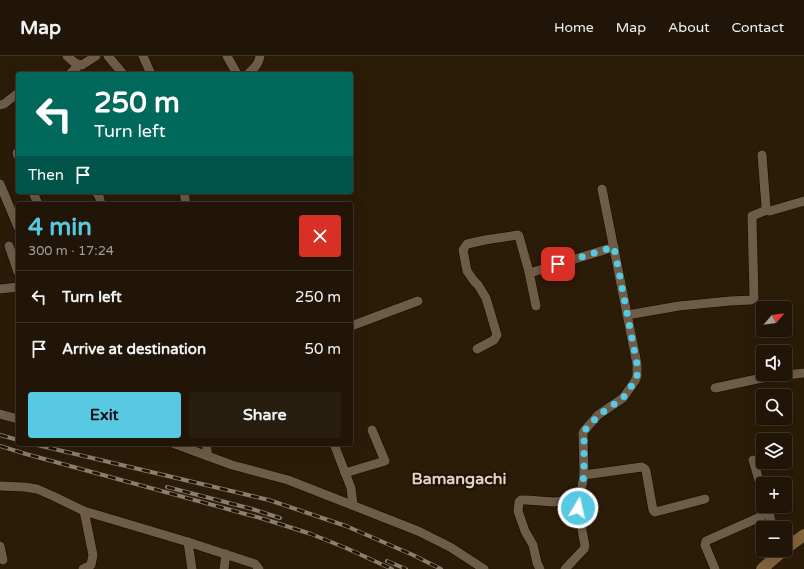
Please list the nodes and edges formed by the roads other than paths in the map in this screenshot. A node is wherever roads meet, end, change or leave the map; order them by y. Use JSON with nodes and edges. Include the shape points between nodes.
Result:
{"nodes":[{"id":1,"x":67,"y":56,"type":"edge"},
{"id":2,"x":96,"y":56,"type":"edge"},
{"id":3,"x":108,"y":56,"type":"edge"},
{"id":4,"x":143,"y":56,"type":"edge"},
{"id":5,"x":227,"y":56,"type":"edge"},
{"id":6,"x":260,"y":56,"type":"edge"},
{"id":7,"x":79,"y":65,"type":"junction"},
{"id":8,"x":72,"y":72,"type":"edge"},
{"id":9,"x":121,"y":72,"type":"edge"},
{"id":10,"x":150,"y":72,"type":"edge"},
{"id":11,"x":236,"y":72,"type":"edge"},
{"id":12,"x":250,"y":72,"type":"edge"},
{"id":13,"x":16,"y":95,"type":"edge"},
{"id":14,"x":0,"y":105,"type":"edge"},
{"id":15,"x":762,"y":155,"type":"dead end"},
{"id":16,"x":0,"y":184,"type":"edge"},
{"id":17,"x":602,"y":189,"type":"dead end"},
{"id":18,"x":804,"y":201,"type":"edge"},
{"id":19,"x":767,"y":210,"type":"junction"},
{"id":20,"x":16,"y":222,"type":"edge"},
{"id":21,"x":9,"y":246,"type":"dead end"},
{"id":22,"x":614,"y":247,"type":"junction"},
{"id":23,"x":16,"y":266,"type":"edge"},
{"id":24,"x":530,"y":272,"type":"junction"},
{"id":25,"x":16,"y":288,"type":"edge"},
{"id":26,"x":0,"y":289,"type":"edge"},
{"id":27,"x":418,"y":301,"type":"dead end"},
{"id":28,"x":536,"y":306,"type":"dead end"},
{"id":29,"x":627,"y":315,"type":"junction"},
{"id":30,"x":353,"y":325,"type":"edge"},
{"id":31,"x":477,"y":349,"type":"dead end"},
{"id":32,"x":804,"y":373,"type":"edge"},
{"id":33,"x":715,"y":388,"type":"dead end"},
{"id":34,"x":0,"y":414,"type":"edge"},
{"id":35,"x":16,"y":418,"type":"edge"},
{"id":36,"x":372,"y":430,"type":"dead end"},
{"id":37,"x":180,"y":446,"type":"edge"},
{"id":38,"x":206,"y":446,"type":"edge"},
{"id":39,"x":335,"y":446,"type":"edge"},
{"id":40,"x":208,"y":456,"type":"junction"},
{"id":41,"x":753,"y":460,"type":"dead end"},
{"id":42,"x":345,"y":473,"type":"junction"},
{"id":43,"x":584,"y":475,"type":"junction"},
{"id":44,"x":758,"y":477,"type":"edge"},
{"id":45,"x":0,"y":486,"type":"edge"},
{"id":46,"x":579,"y":499,"type":"junction"},
{"id":47,"x":705,"y":499,"type":"dead end"},
{"id":48,"x":353,"y":505,"type":"junction"},
{"id":49,"x":84,"y":511,"type":"junction"},
{"id":50,"x":762,"y":513,"type":"edge"},
{"id":51,"x":804,"y":535,"type":"edge"},
{"id":52,"x":188,"y":542,"type":"junction"},
{"id":53,"x":792,"y":544,"type":"edge"},
{"id":54,"x":0,"y":546,"type":"edge"},
{"id":55,"x":226,"y":554,"type":"junction"},
{"id":56,"x":775,"y":557,"type":"edge"},
{"id":57,"x":3,"y":560,"type":"dead end"},
{"id":58,"x":83,"y":569,"type":"edge"},
{"id":59,"x":192,"y":569,"type":"edge"},
{"id":60,"x":224,"y":569,"type":"edge"},
{"id":61,"x":259,"y":569,"type":"edge"},
{"id":62,"x":484,"y":569,"type":"edge"},
{"id":63,"x":540,"y":569,"type":"edge"},
{"id":64,"x":566,"y":569,"type":"edge"},
{"id":65,"x":714,"y":569,"type":"edge"},
{"id":66,"x":762,"y":569,"type":"edge"}],
"edges":[{"from":1,"to":7,"type":"street"},
{"from":2,"to":7,"type":"street"},
{"from":3,"to":9,"type":"street"},
{"from":4,"to":10,"type":"street"},
{"from":5,"to":11,"type":"street"},
{"from":6,"to":12,"type":"street","via":[[257,66]]},
{"from":7,"to":8,"type":"street"},
{"from":13,"to":14,"type":"street"},
{"from":15,"to":19,"type":"street"},
{"from":16,"to":20,"type":"street"},
{"from":17,"to":22,"type":"street"},
{"from":18,"to":19,"type":"street"},
{"from":19,"to":29,"type":"street","via":[[752,216],[754,298],[679,306]]},
{"from":21,"to":23,"type":"street"},
{"from":22,"to":24,"type":"street"},
{"from":22,"to":29,"type":"street"},
{"from":24,"to":28,"type":"street"},
{"from":24,"to":31,"type":"street","via":[[518,235],[467,244],[463,250],[467,271],[486,298],[497,332],[494,340]]},
{"from":25,"to":26,"type":"street"},
{"from":27,"to":30,"type":"street"},
{"from":29,"to":43,"type":"street","via":[[637,376],[623,398],[600,414],[584,431]]},
{"from":32,"to":33,"type":"street","via":[[762,378]]},
{"from":34,"to":35,"type":"street"},
{"from":36,"to":42,"type":"street","via":[[384,461]]},
{"from":37,"to":40,"type":"street"},
{"from":38,"to":40,"type":"street"},
{"from":39,"to":42,"type":"street"},
{"from":40,"to":48,"type":"street","via":[[288,480]]},
{"from":41,"to":44,"type":"street"},
{"from":42,"to":48,"type":"street","via":[[351,488]]},
{"from":43,"to":46,"type":"street"},
{"from":43,"to":47,"type":"street","via":[[642,467],[646,471],[653,510],[656,512]]},
{"from":45,"to":49,"type":"street","via":[[37,489]]},
{"from":46,"to":63,"type":"street","via":[[560,502],[519,502],[518,511]]},
{"from":46,"to":64,"type":"street","via":[[578,508],[585,546]]},
{"from":48,"to":62,"type":"street","via":[[418,531],[450,547]]},
{"from":49,"to":52,"type":"street"},
{"from":49,"to":58,"type":"street","via":[[93,555],[91,565]]},
{"from":50,"to":65,"type":"street","via":[[706,541],[705,545]]},
{"from":51,"to":53,"type":"street"},
{"from":52,"to":55,"type":"street"},
{"from":52,"to":59,"type":"street"},
{"from":54,"to":57,"type":"street"},
{"from":55,"to":60,"type":"street"},
{"from":55,"to":61,"type":"street","via":[[255,564]]},
{"from":56,"to":66,"type":"street"}]}
